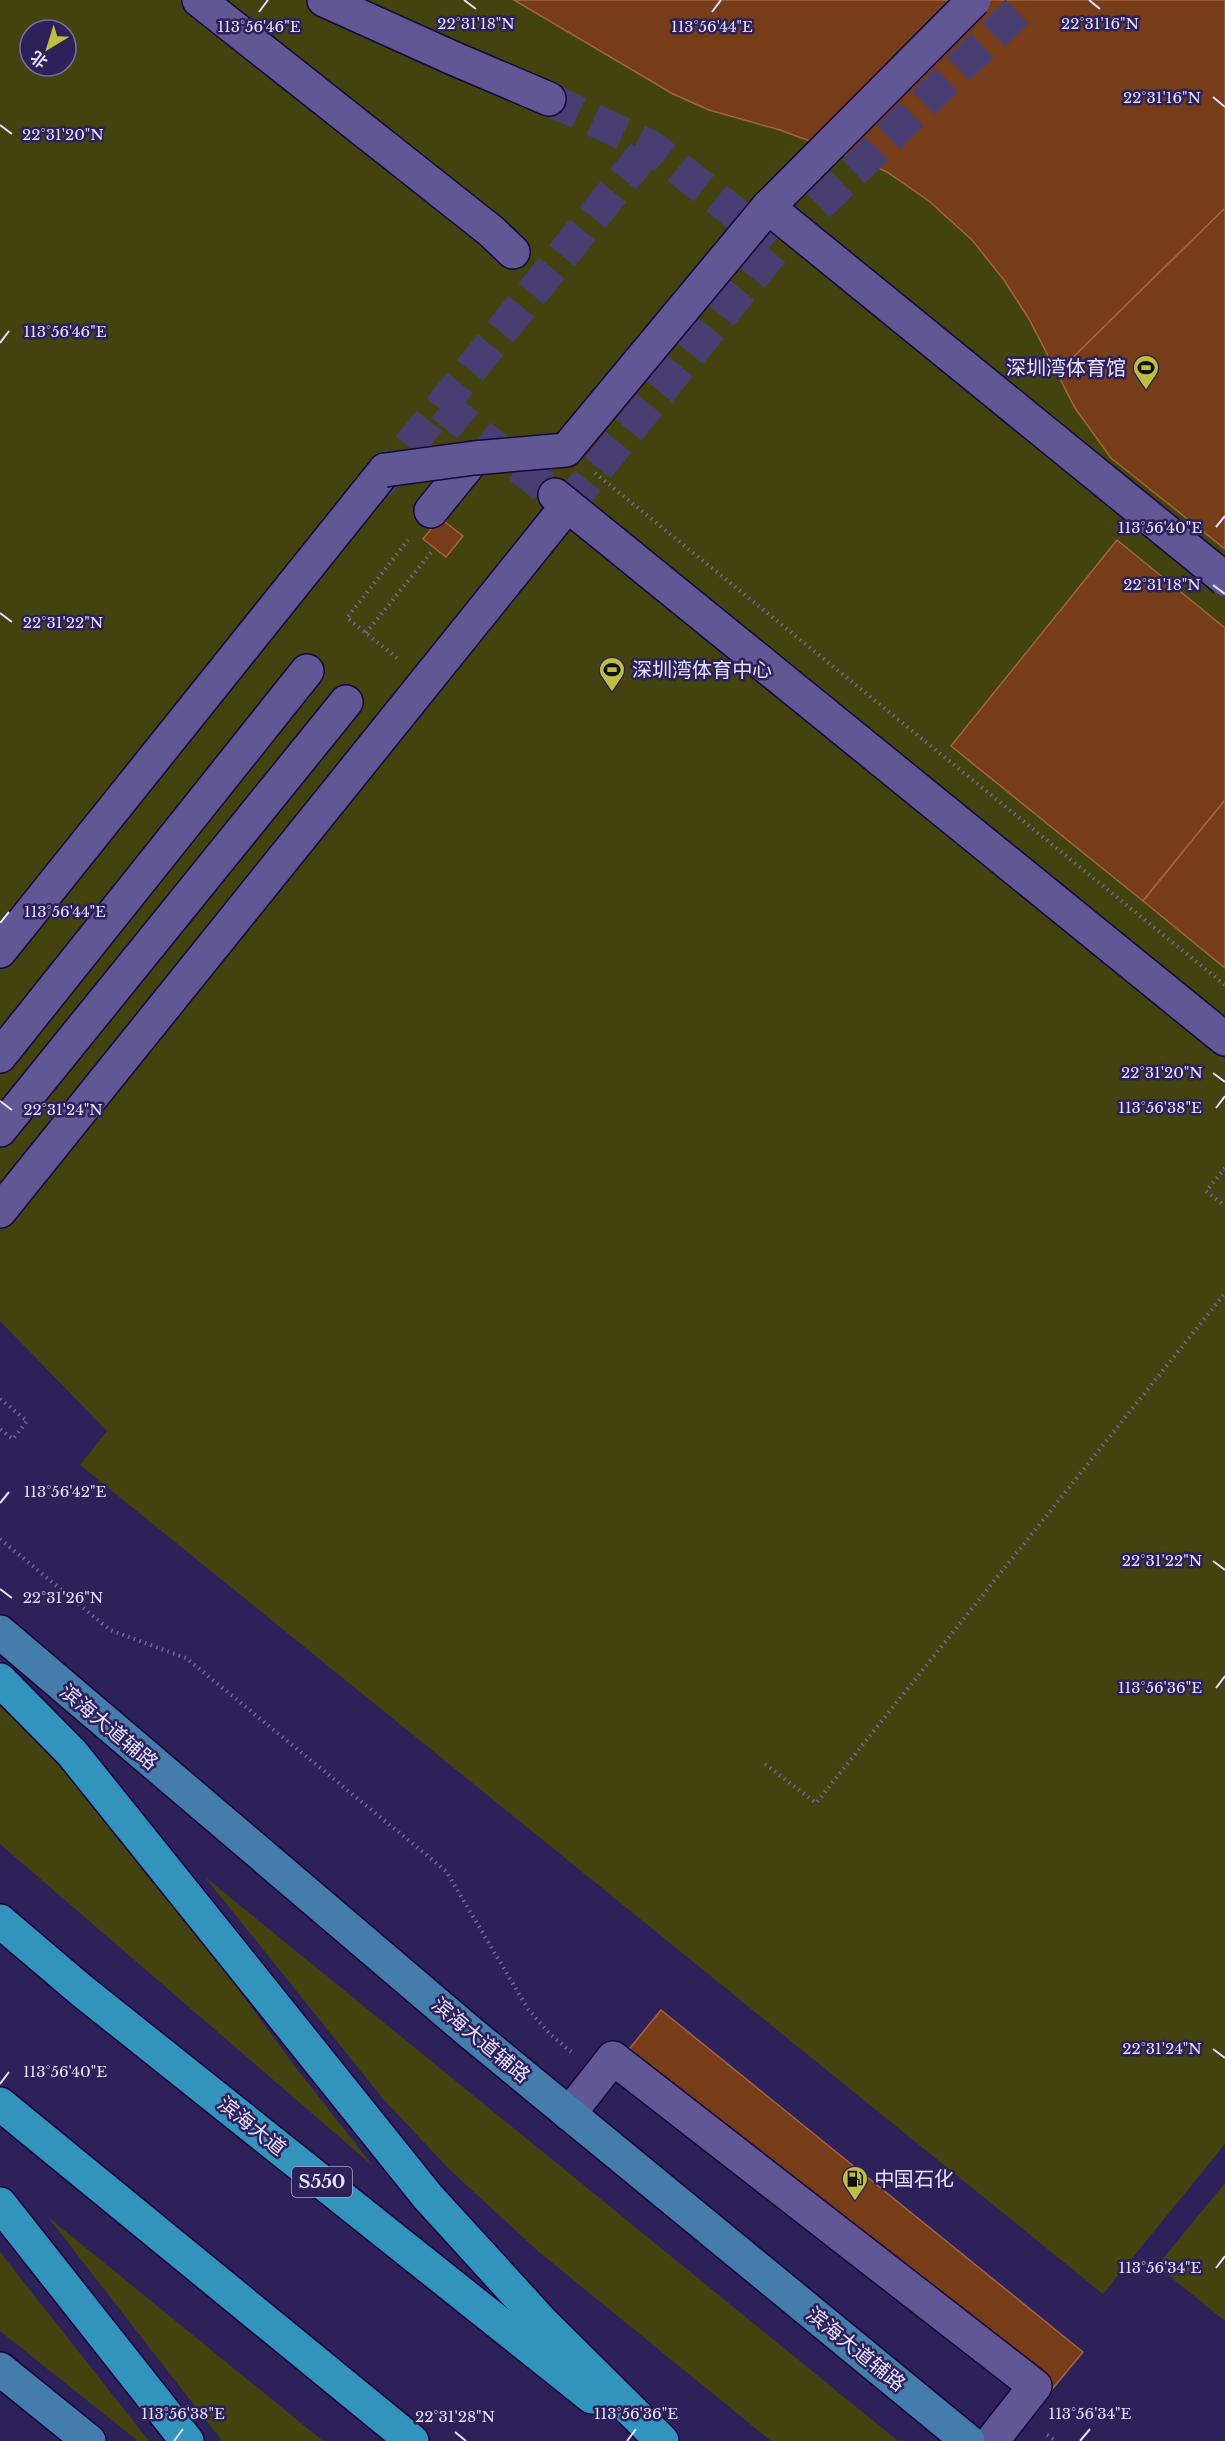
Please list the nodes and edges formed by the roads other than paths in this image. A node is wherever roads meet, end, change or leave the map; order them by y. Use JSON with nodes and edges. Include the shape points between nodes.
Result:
{"nodes":[{"id":1,"x":199,"y":0,"type":"edge"},
{"id":2,"x":324,"y":0,"type":"edge"},
{"id":3,"x":974,"y":0,"type":"edge"},
{"id":4,"x":549,"y":99,"type":"tunnel mouth"},
{"id":5,"x":768,"y":207,"type":"junction"},
{"id":6,"x":513,"y":252,"type":"dead end"},
{"id":7,"x":474,"y":458,"type":"junction"},
{"id":8,"x":431,"y":511,"type":"road end"},
{"id":9,"x":1225,"y":579,"type":"edge"},
{"id":10,"x":307,"y":671,"type":"dead end"},
{"id":11,"x":346,"y":702,"type":"dead end"},
{"id":12,"x":0,"y":951,"type":"edge"},
{"id":13,"x":1225,"y":1039,"type":"edge"},
{"id":14,"x":0,"y":1056,"type":"edge"},
{"id":15,"x":0,"y":1130,"type":"edge"},
{"id":16,"x":0,"y":1211,"type":"edge"},
{"id":17,"x":0,"y":1632,"type":"edge"},
{"id":18,"x":0,"y":1680,"type":"edge"},
{"id":19,"x":0,"y":1921,"type":"edge"},
{"id":20,"x":0,"y":2104,"type":"edge"},
{"id":21,"x":569,"y":2114,"type":"junction"},
{"id":22,"x":0,"y":2204,"type":"edge"},
{"id":23,"x":0,"y":2369,"type":"edge"},
{"id":24,"x":89,"y":2441,"type":"edge"},
{"id":25,"x":187,"y":2441,"type":"edge"},
{"id":26,"x":412,"y":2441,"type":"edge"},
{"id":27,"x":647,"y":2441,"type":"edge"},
{"id":28,"x":662,"y":2441,"type":"edge"},
{"id":29,"x":968,"y":2441,"type":"edge"},
{"id":30,"x":992,"y":2441,"type":"edge"}],
"edges":[{"from":1,"to":6,"type":"street"},
{"from":2,"to":4,"type":"street"},
{"from":3,"to":5,"type":"street","bridge":true},
{"from":5,"to":7,"type":"street","bridge":true,"via":[[566,450]]},
{"from":5,"to":9,"type":"street","bridge":true},
{"from":7,"to":8,"type":"street"},
{"from":7,"to":12,"type":"street","bridge":true,"via":[[385,470]]},
{"from":10,"to":14,"type":"street"},
{"from":11,"to":15,"type":"street"},
{"from":13,"to":16,"type":"street","via":[[561,500],[426,682]]},
{"from":17,"to":21,"type":"main road","name":"滨海大道辅路"},
{"from":18,"to":28,"type":"highway","via":[[72,1753],[428,2197],[543,2323]]},
{"from":19,"to":27,"type":"highway","name":"滨海大道","number":"S550","via":[[81,1990]]},
{"from":20,"to":26,"type":"highway"},
{"from":21,"to":29,"type":"main road","name":"滨海大道辅路"},
{"from":21,"to":30,"type":"street","via":[[613,2058],[1035,2386]]},
{"from":22,"to":25,"type":"highway"},
{"from":23,"to":24,"type":"main road"}]}
